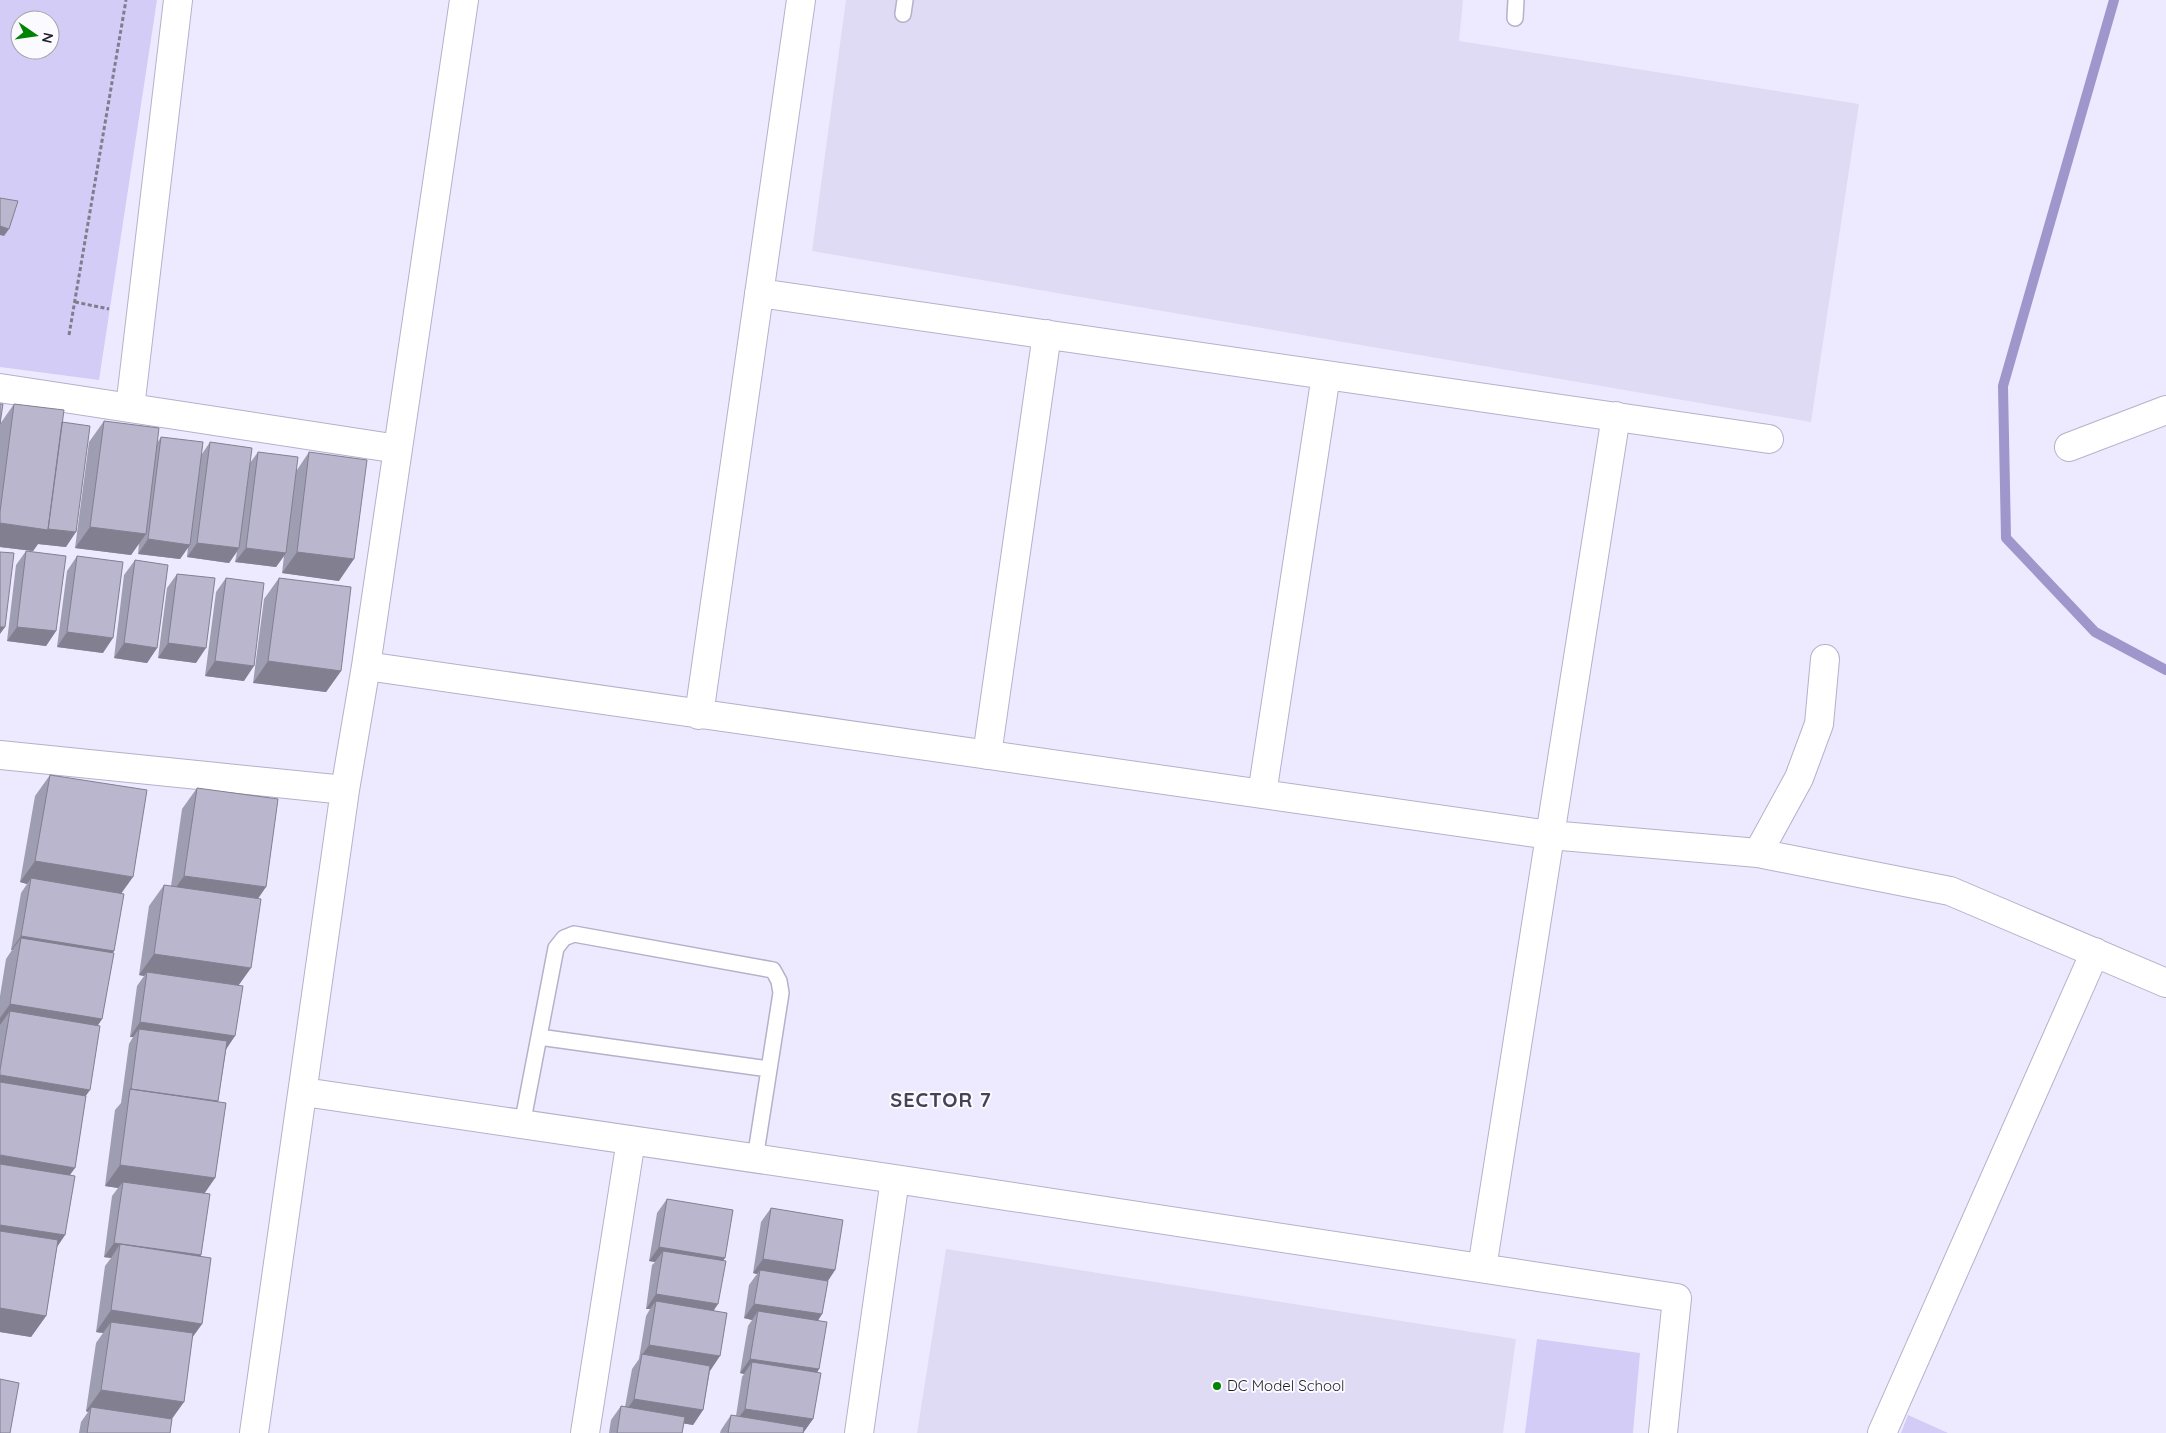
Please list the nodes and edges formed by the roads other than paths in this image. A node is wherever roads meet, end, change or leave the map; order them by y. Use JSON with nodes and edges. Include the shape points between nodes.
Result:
{"nodes":[{"id":1,"x":178,"y":0,"type":"edge"},
{"id":2,"x":464,"y":0,"type":"edge"},
{"id":3,"x":801,"y":0,"type":"edge"},
{"id":4,"x":1516,"y":0,"type":"edge"},
{"id":5,"x":1515,"y":18,"type":"dead end"},
{"id":6,"x":759,"y":293,"type":"junction"},
{"id":7,"x":1047,"y":334,"type":"junction"},
{"id":8,"x":1326,"y":375,"type":"junction"},
{"id":9,"x":0,"y":388,"type":"edge"},
{"id":10,"x":130,"y":408,"type":"junction"},
{"id":11,"x":2166,"y":410,"type":"edge"},
{"id":12,"x":1616,"y":416,"type":"junction"},
{"id":13,"x":1769,"y":439,"type":"dead end"},
{"id":14,"x":2069,"y":447,"type":"dead end"},
{"id":15,"x":398,"y":449,"type":"junction"},
{"id":16,"x":1825,"y":659,"type":"dead end"},
{"id":17,"x":366,"y":666,"type":"junction"},
{"id":18,"x":700,"y":715,"type":"junction"},
{"id":19,"x":0,"y":755,"type":"edge"},
{"id":20,"x":987,"y":755,"type":"junction"},
{"id":21,"x":346,"y":790,"type":"junction"},
{"id":22,"x":1262,"y":794,"type":"junction"},
{"id":23,"x":1550,"y":835,"type":"junction"},
{"id":24,"x":1758,"y":853,"type":"junction"},
{"id":25,"x":2095,"y":952,"type":"junction"},
{"id":26,"x":2166,"y":983,"type":"edge"},
{"id":27,"x":539,"y":1037,"type":"junction"},
{"id":28,"x":769,"y":1069,"type":"junction"},
{"id":29,"x":304,"y":1092,"type":"junction"},
{"id":30,"x":522,"y":1125,"type":"junction"},
{"id":31,"x":631,"y":1140,"type":"junction"},
{"id":32,"x":755,"y":1159,"type":"junction"},
{"id":33,"x":895,"y":1179,"type":"junction"},
{"id":34,"x":1482,"y":1268,"type":"junction"},
{"id":35,"x":254,"y":1433,"type":"edge"},
{"id":36,"x":585,"y":1433,"type":"edge"},
{"id":37,"x":859,"y":1433,"type":"edge"},
{"id":38,"x":1663,"y":1433,"type":"edge"},
{"id":39,"x":1882,"y":1433,"type":"edge"}],
"edges":[{"from":1,"to":10,"type":"street"},
{"from":2,"to":15,"type":"street"},
{"from":3,"to":6,"type":"street"},
{"from":4,"to":5,"type":"lane"},
{"from":6,"to":7,"type":"street"},
{"from":6,"to":18,"type":"street"},
{"from":7,"to":8,"type":"street"},
{"from":7,"to":20,"type":"street"},
{"from":8,"to":12,"type":"street"},
{"from":8,"to":22,"type":"street"},
{"from":9,"to":10,"type":"street"},
{"from":10,"to":15,"type":"street"},
{"from":11,"to":14,"type":"street"},
{"from":12,"to":13,"type":"street"},
{"from":12,"to":23,"type":"street"},
{"from":15,"to":17,"type":"street"},
{"from":16,"to":24,"type":"street","via":[[1819,724],[1799,778]]},
{"from":17,"to":18,"type":"street"},
{"from":17,"to":21,"type":"street"},
{"from":18,"to":20,"type":"street"},
{"from":19,"to":21,"type":"street"},
{"from":20,"to":22,"type":"street"},
{"from":21,"to":29,"type":"street"},
{"from":22,"to":23,"type":"street"},
{"from":23,"to":24,"type":"street"},
{"from":23,"to":34,"type":"street"},
{"from":24,"to":25,"type":"street","via":[[1950,891]]},
{"from":25,"to":26,"type":"street"},
{"from":25,"to":39,"type":"street"},
{"from":27,"to":28,"type":"lane"},
{"from":27,"to":28,"type":"lane","via":[[556,948],[564,938],[574,934],[773,970],[781,993]]},
{"from":27,"to":30,"type":"lane"},
{"from":28,"to":32,"type":"lane"},
{"from":29,"to":30,"type":"street"},
{"from":29,"to":35,"type":"street"},
{"from":30,"to":31,"type":"street"},
{"from":31,"to":32,"type":"street"},
{"from":31,"to":36,"type":"street"},
{"from":32,"to":33,"type":"street"},
{"from":33,"to":34,"type":"street"},
{"from":33,"to":37,"type":"street"},
{"from":34,"to":38,"type":"street","via":[[1678,1298]]}]}
